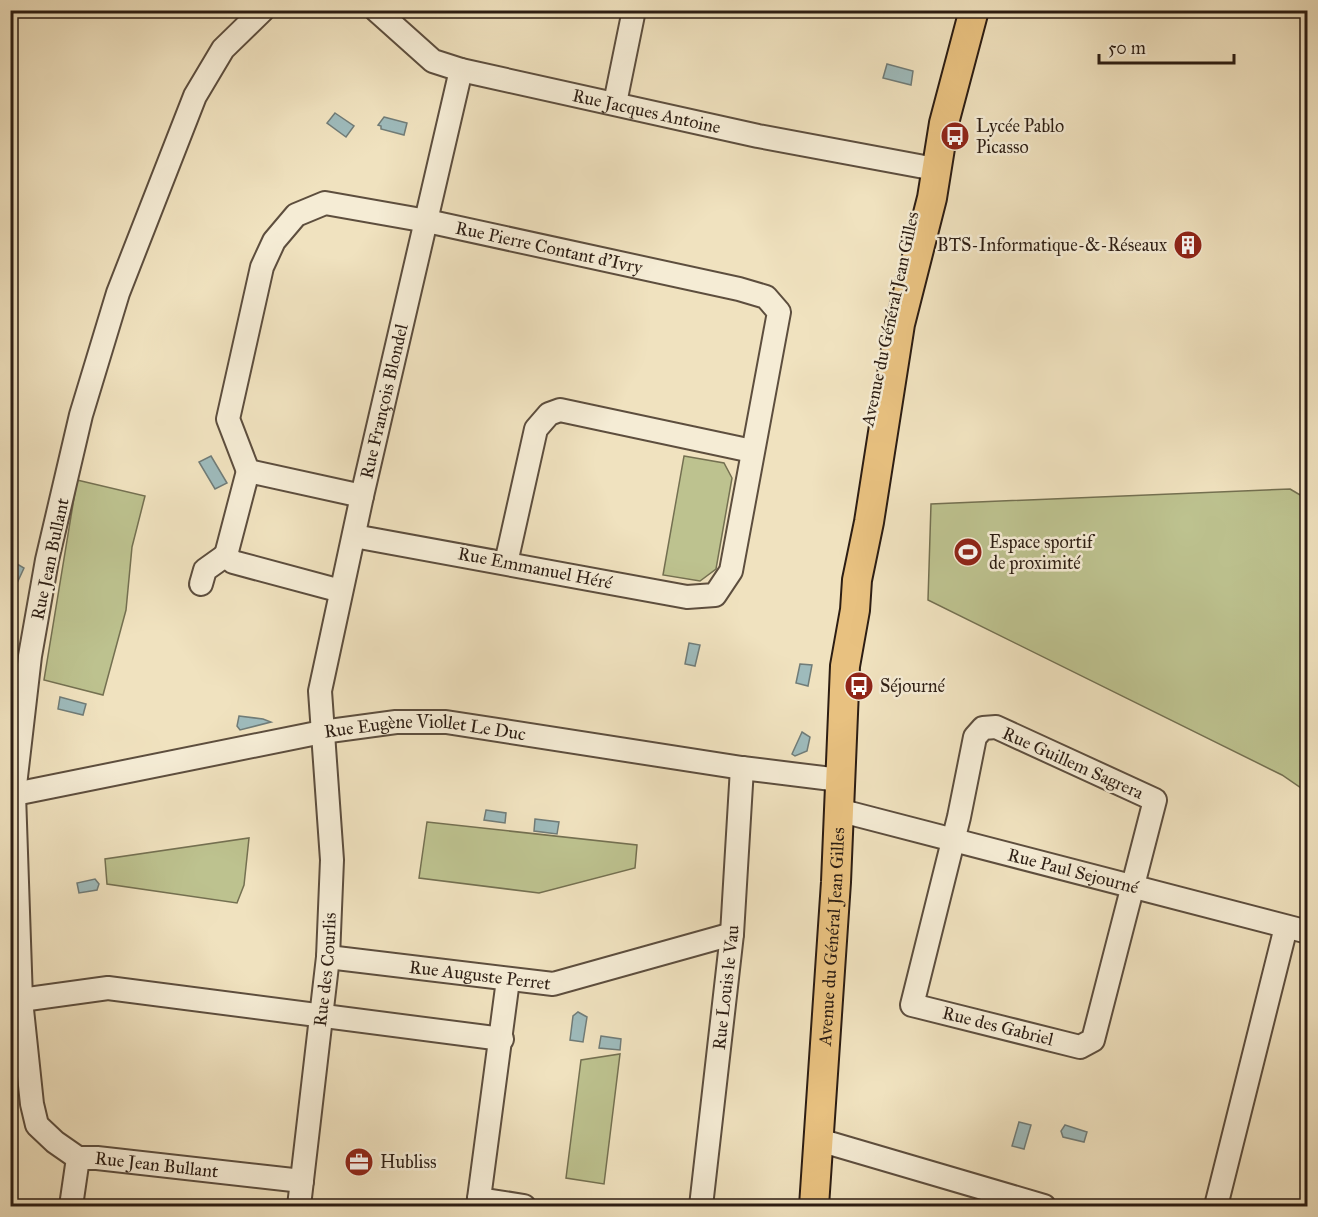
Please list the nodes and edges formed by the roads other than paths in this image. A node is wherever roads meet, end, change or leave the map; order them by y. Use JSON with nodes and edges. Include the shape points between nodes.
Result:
{"nodes":[{"id":1,"x":263,"y":10,"type":"edge"},
{"id":2,"x":376,"y":10,"type":"edge"},
{"id":3,"x":634,"y":10,"type":"edge"},
{"id":4,"x":958,"y":10,"type":"edge"},
{"id":5,"x":974,"y":10,"type":"edge"},
{"id":6,"x":461,"y":70,"type":"junction"},
{"id":7,"x":615,"y":103,"type":"junction"},
{"id":8,"x":926,"y":168,"type":"junction"},
{"id":9,"x":427,"y":221,"type":"junction"},
{"id":10,"x":752,"y":451,"type":"junction"},
{"id":11,"x":248,"y":471,"type":"junction"},
{"id":12,"x":362,"y":496,"type":"junction"},
{"id":13,"x":354,"y":536,"type":"junction"},
{"id":14,"x":226,"y":555,"type":"junction"},
{"id":15,"x":506,"y":563,"type":"junction"},
{"id":16,"x":201,"y":584,"type":"dead end"},
{"id":17,"x":341,"y":591,"type":"junction"},
{"id":18,"x":716,"y":595,"type":"joint"},
{"id":19,"x":19,"y":684,"type":"edge"},
{"id":20,"x":322,"y":732,"type":"junction"},
{"id":21,"x":742,"y":768,"type":"junction"},
{"id":22,"x":840,"y":780,"type":"junction"},
{"id":23,"x":12,"y":794,"type":"edge"},
{"id":24,"x":838,"y":810,"type":"junction"},
{"id":25,"x":953,"y":841,"type":"junction"},
{"id":26,"x":1132,"y":887,"type":"junction"},
{"id":27,"x":1286,"y":927,"type":"junction"},
{"id":28,"x":1308,"y":932,"type":"edge"},
{"id":29,"x":732,"y":934,"type":"junction"},
{"id":30,"x":328,"y":957,"type":"junction"},
{"id":31,"x":508,"y":980,"type":"junction"},
{"id":32,"x":21,"y":1000,"type":"junction"},
{"id":33,"x":320,"y":1017,"type":"junction"},
{"id":34,"x":502,"y":1039,"type":"junction"},
{"id":35,"x":819,"y":1140,"type":"junction"},
{"id":36,"x":78,"y":1158,"type":"junction"},
{"id":37,"x":302,"y":1181,"type":"junction"},
{"id":38,"x":478,"y":1203,"type":"edge"},
{"id":39,"x":71,"y":1206,"type":"edge"},
{"id":40,"x":299,"y":1206,"type":"edge"},
{"id":41,"x":524,"y":1206,"type":"edge"},
{"id":42,"x":701,"y":1206,"type":"edge"},
{"id":43,"x":814,"y":1206,"type":"edge"},
{"id":44,"x":1044,"y":1206,"type":"edge"},
{"id":45,"x":1216,"y":1206,"type":"edge"}],
"edges":[{"from":1,"to":19,"type":"street","name":"Rue Jean Bullant","via":[[223,49],[195,96],[118,293],[81,415]]},
{"from":2,"to":6,"type":"street","name":"Rue Jacques Antoine","via":[[433,61]]},
{"from":3,"to":7,"type":"street"},
{"from":4,"to":8,"type":"main road","name":"Avenue du Général Jean Gilles"},
{"from":5,"to":8,"type":"main road","name":"Avenue du Général Jean Gilles"},
{"from":6,"to":7,"type":"street","name":"Rue Jacques Antoine"},
{"from":6,"to":9,"type":"street","name":"Rue François Blondel"},
{"from":7,"to":8,"type":"street","name":"Rue Jacques Antoine","via":[[758,136]]},
{"from":8,"to":22,"type":"main road","name":"Avenue du Général Jean Gilles","via":[[932,198],[890,374],[845,666]]},
{"from":9,"to":10,"type":"street","name":"Rue Pierre Contant d'Ivry","via":[[766,297],[779,312],[780,322]]},
{"from":9,"to":11,"type":"street","name":"Rue Pierre Contant d'Ivry","via":[[325,203],[296,214],[274,241],[262,267],[228,419]]},
{"from":9,"to":12,"type":"street","name":"Rue François Blondel"},
{"from":10,"to":15,"type":"street","via":[[560,410],[549,414],[536,429]]},
{"from":10,"to":18,"type":"street","name":"Rue Pierre Contant d'Ivry","via":[[731,571]]},
{"from":11,"to":12,"type":"street"},
{"from":11,"to":14,"type":"street"},
{"from":12,"to":13,"type":"street","name":"Rue François Blondel"},
{"from":13,"to":15,"type":"street","name":"Rue Emmanuel Héré"},
{"from":13,"to":17,"type":"street","name":"Rue François Blondel"},
{"from":14,"to":16,"type":"street","via":[[205,570]]},
{"from":14,"to":17,"type":"street","via":[[233,562]]},
{"from":15,"to":18,"type":"street","name":"Rue Emmanuel Héré","via":[[687,597]]},
{"from":17,"to":20,"type":"street","name":"Rue François Blondel","via":[[320,691]]},
{"from":19,"to":23,"type":"street","name":"Rue Jean Bullant"},
{"from":20,"to":21,"type":"street","name":"Rue Eugène Viollet Le Duc","via":[[396,722],[446,722]]},
{"from":20,"to":23,"type":"street","name":"Rue Eugène Viollet Le Duc"},
{"from":20,"to":30,"type":"street","name":"Rue des Courlis","via":[[332,860]]},
{"from":21,"to":22,"type":"street","name":"Rue Eugène Viollet Le Duc"},
{"from":21,"to":29,"type":"street","name":"Rue Louis le Vau"},
{"from":22,"to":24,"type":"main road","name":"Avenue du Général Jean Gilles"},
{"from":23,"to":32,"type":"street","name":"Rue Jean Bullant"},
{"from":24,"to":25,"type":"street","name":"Rue Paul Sejourné"},
{"from":24,"to":35,"type":"main road","name":"Avenue du Général Jean Gilles"},
{"from":25,"to":26,"type":"street","name":"Rue Paul Sejourné"},
{"from":25,"to":26,"type":"street","name":"Rue Guillem Sagrera","via":[[975,737],[982,728],[996,727],[1155,800]]},
{"from":25,"to":26,"type":"street","name":"Rue des Gabriel","via":[[912,1005],[1080,1047],[1093,1040]]},
{"from":26,"to":27,"type":"street","name":"Rue Paul Sejourné"},
{"from":27,"to":28,"type":"street","name":"Rue Paul Sejourné"},
{"from":27,"to":45,"type":"street"},
{"from":29,"to":31,"type":"street","name":"Rue Auguste Perret","via":[[553,984]]},
{"from":29,"to":42,"type":"street","name":"Rue Louis le Vau"},
{"from":30,"to":31,"type":"street","name":"Rue Auguste Perret"},
{"from":30,"to":33,"type":"street","name":"Rue des Courlis"},
{"from":31,"to":34,"type":"street"},
{"from":32,"to":33,"type":"street","via":[[108,988]]},
{"from":32,"to":36,"type":"street","name":"Rue Jean Bullant","via":[[32,1104],[38,1125]]},
{"from":33,"to":34,"type":"street"},
{"from":33,"to":37,"type":"street","name":"Rue des Courlis"},
{"from":34,"to":38,"type":"street"},
{"from":35,"to":43,"type":"main road","name":"Avenue du Général Jean Gilles"},
{"from":35,"to":44,"type":"street"},
{"from":36,"to":37,"type":"street","name":"Rue Jean Bullant"},
{"from":36,"to":39,"type":"street"},
{"from":37,"to":40,"type":"street","name":"Rue des Courlis"},
{"from":38,"to":41,"type":"street"}]}
